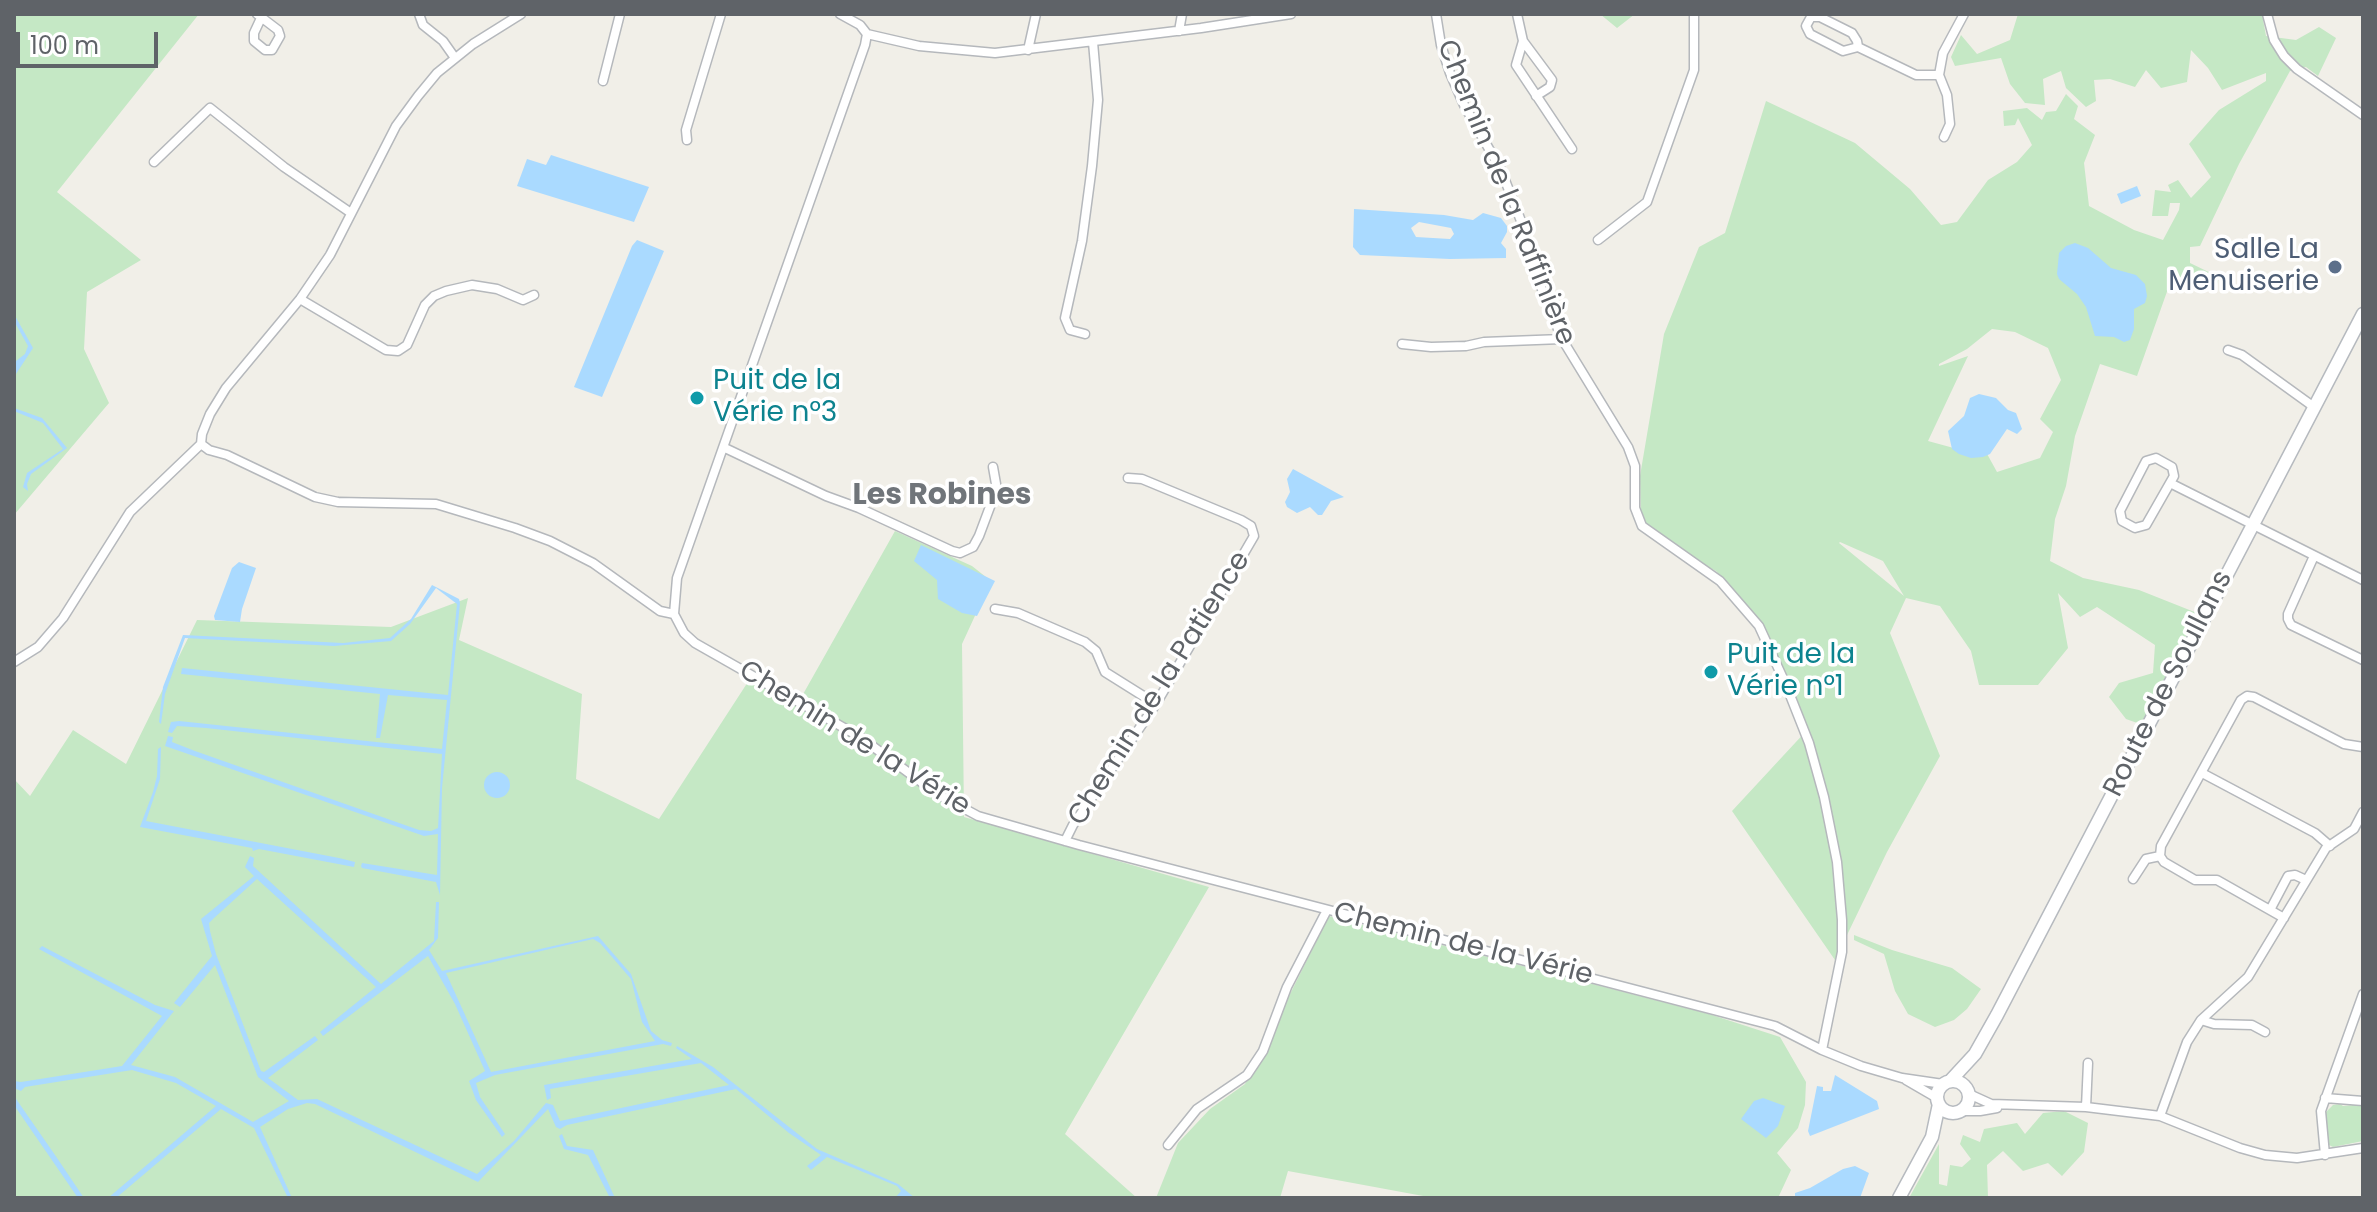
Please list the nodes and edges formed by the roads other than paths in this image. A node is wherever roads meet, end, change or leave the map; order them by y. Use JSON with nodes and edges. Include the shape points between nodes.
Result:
{"nodes":[{"id":1,"x":419,"y":14,"type":"edge"},
{"id":2,"x":521,"y":14,"type":"edge"},
{"id":3,"x":620,"y":14,"type":"edge"},
{"id":4,"x":721,"y":14,"type":"edge"},
{"id":5,"x":1036,"y":14,"type":"edge"},
{"id":6,"x":1182,"y":14,"type":"edge"},
{"id":7,"x":1291,"y":14,"type":"edge"},
{"id":8,"x":1436,"y":14,"type":"edge"},
{"id":9,"x":1517,"y":14,"type":"edge"},
{"id":10,"x":1694,"y":14,"type":"edge"},
{"id":11,"x":1964,"y":14,"type":"edge"},
{"id":12,"x":2267,"y":14,"type":"edge"},
{"id":13,"x":844,"y":15,"type":"edge"},
{"id":14,"x":1179,"y":31,"type":"junction"},
{"id":15,"x":867,"y":34,"type":"junction"},
{"id":16,"x":1523,"y":41,"type":"junction"},
{"id":17,"x":1093,"y":42,"type":"junction"},
{"id":18,"x":1858,"y":47,"type":"junction"},
{"id":19,"x":1028,"y":50,"type":"junction"},
{"id":20,"x":455,"y":58,"type":"junction"},
{"id":21,"x":1939,"y":75,"type":"junction"},
{"id":22,"x":603,"y":81,"type":"dead end"},
{"id":23,"x":1536,"y":96,"type":"junction"},
{"id":24,"x":2363,"y":115,"type":"edge"},
{"id":25,"x":1944,"y":137,"type":"dead end"},
{"id":26,"x":687,"y":140,"type":"dead end"},
{"id":27,"x":1572,"y":149,"type":"dead end"},
{"id":28,"x":154,"y":162,"type":"dead end"},
{"id":29,"x":351,"y":213,"type":"junction"},
{"id":30,"x":1598,"y":240,"type":"dead end"},
{"id":31,"x":534,"y":295,"type":"dead end"},
{"id":32,"x":300,"y":299,"type":"junction"},
{"id":33,"x":2363,"y":314,"type":"edge"},
{"id":34,"x":1085,"y":334,"type":"dead end"},
{"id":35,"x":1562,"y":339,"type":"junction"},
{"id":36,"x":1402,"y":344,"type":"dead end"},
{"id":37,"x":2228,"y":350,"type":"dead end"},
{"id":38,"x":2314,"y":407,"type":"junction"},
{"id":39,"x":201,"y":444,"type":"junction"},
{"id":40,"x":725,"y":448,"type":"junction"},
{"id":41,"x":993,"y":467,"type":"dead end"},
{"id":42,"x":1128,"y":478,"type":"dead end"},
{"id":43,"x":2170,"y":483,"type":"junction"},
{"id":44,"x":2252,"y":524,"type":"junction"},
{"id":45,"x":2314,"y":556,"type":"junction"},
{"id":46,"x":2363,"y":580,"type":"edge"},
{"id":47,"x":995,"y":609,"type":"dead end"},
{"id":48,"x":674,"y":614,"type":"junction"},
{"id":49,"x":2363,"y":660,"type":"edge"},
{"id":50,"x":14,"y":662,"type":"edge"},
{"id":51,"x":1156,"y":704,"type":"junction"},
{"id":52,"x":2363,"y":747,"type":"edge"},
{"id":53,"x":2202,"y":773,"type":"junction"},
{"id":54,"x":2363,"y":812,"type":"edge"},
{"id":55,"x":1065,"y":841,"type":"junction"},
{"id":56,"x":2330,"y":846,"type":"junction"},
{"id":57,"x":2160,"y":856,"type":"junction"},
{"id":58,"x":2133,"y":879,"type":"dead end"},
{"id":59,"x":2306,"y":880,"type":"junction"},
{"id":60,"x":1327,"y":910,"type":"junction"},
{"id":61,"x":2270,"y":910,"type":"junction"},
{"id":62,"x":2284,"y":918,"type":"junction"},
{"id":63,"x":2363,"y":994,"type":"edge"},
{"id":64,"x":2201,"y":1020,"type":"junction"},
{"id":65,"x":2265,"y":1032,"type":"dead end"},
{"id":66,"x":1822,"y":1050,"type":"junction"},
{"id":67,"x":1975,"y":1054,"type":"junction"},
{"id":68,"x":2088,"y":1063,"type":"dead end"},
{"id":69,"x":1902,"y":1078,"type":"junction"},
{"id":70,"x":1947,"y":1082,"type":"junction"},
{"id":71,"x":1969,"y":1092,"type":"junction"},
{"id":72,"x":2325,"y":1098,"type":"junction"},
{"id":73,"x":1938,"y":1101,"type":"junction"},
{"id":74,"x":2363,"y":1101,"type":"edge"},
{"id":75,"x":2009,"y":1105,"type":"junction"},
{"id":76,"x":2086,"y":1107,"type":"junction"},
{"id":77,"x":1959,"y":1112,"type":"junction"},
{"id":78,"x":2160,"y":1116,"type":"junction"},
{"id":79,"x":1932,"y":1137,"type":"junction"},
{"id":80,"x":1168,"y":1145,"type":"dead end"},
{"id":81,"x":2363,"y":1148,"type":"edge"},
{"id":82,"x":2325,"y":1155,"type":"junction"},
{"id":83,"x":1899,"y":1198,"type":"edge"}],
"edges":[{"from":1,"to":20,"type":"street"},
{"from":2,"to":20,"type":"street"},
{"from":3,"to":22,"type":"street"},
{"from":4,"to":26,"type":"street"},
{"from":5,"to":19,"type":"street"},
{"from":6,"to":14,"type":"street"},
{"from":7,"to":14,"type":"street"},
{"from":8,"to":35,"type":"street","name":"Chemin de la Raffinière","via":[[1450,73],[1501,170]]},
{"from":9,"to":16,"type":"street"},
{"from":10,"to":30,"type":"street","via":[[1694,70],[1647,202]]},
{"from":11,"to":21,"type":"street","via":[[1943,53]]},
{"from":12,"to":24,"type":"street","via":[[2274,40],[2291,62]]},
{"from":13,"to":15,"type":"street"},
{"from":14,"to":17,"type":"street"},
{"from":15,"to":19,"type":"street","via":[[955,51]]},
{"from":15,"to":40,"type":"street"},
{"from":16,"to":23,"type":"street","via":[[1516,65]]},
{"from":16,"to":23,"type":"street","via":[[1552,80]]},
{"from":17,"to":19,"type":"street"},
{"from":17,"to":34,"type":"street","via":[[1098,100],[1092,166],[1065,318],[1070,330]]},
{"from":18,"to":18,"type":"street","via":[[1852,33],[1820,17],[1811,17],[1806,26],[1810,34],[1843,51]]},
{"from":18,"to":21,"type":"street","via":[[1916,75]]},
{"from":20,"to":29,"type":"street","via":[[396,126]]},
{"from":21,"to":25,"type":"street","via":[[1950,124]]},
{"from":23,"to":27,"type":"street"},
{"from":28,"to":29,"type":"street","via":[[210,108]]},
{"from":29,"to":32,"type":"street"},
{"from":31,"to":32,"type":"street","via":[[523,300],[472,285],[446,291],[425,305],[407,345],[398,351],[386,350]]},
{"from":32,"to":39,"type":"street","via":[[226,388],[210,414]]},
{"from":33,"to":38,"type":"main road","name":"Route de Soullans"},
{"from":35,"to":36,"type":"street"},
{"from":35,"to":66,"type":"street","name":"Chemin de la Raffinière","via":[[1628,447],[1642,526],[1739,600],[1759,626],[1809,743],[1837,862],[1842,920],[1842,952]]},
{"from":37,"to":38,"type":"street"},
{"from":38,"to":44,"type":"main road","name":"Route de Soullans"},
{"from":39,"to":48,"type":"street","via":[[315,497],[436,504],[515,528],[593,563],[660,611]]},
{"from":39,"to":50,"type":"street","via":[[130,512],[63,618],[38,647]]},
{"from":40,"to":41,"type":"street","via":[[960,553],[973,547],[979,536],[994,496]]},
{"from":40,"to":48,"type":"street","via":[[677,578]]},
{"from":42,"to":51,"type":"street","name":"Chemin de la Patience","via":[[1226,514],[1253,531],[1253,541]]},
{"from":43,"to":43,"type":"street","via":[[2172,467],[2156,458],[2146,461],[2120,511],[2122,521],[2135,528],[2146,525]]},
{"from":43,"to":44,"type":"street"},
{"from":44,"to":45,"type":"street"},
{"from":44,"to":67,"type":"main road","name":"Route de Soullans"},
{"from":45,"to":46,"type":"street"},
{"from":45,"to":49,"type":"street","via":[[2288,619]]},
{"from":47,"to":51,"type":"street","via":[[1018,613],[1085,642],[1096,651],[1105,672]]},
{"from":48,"to":55,"type":"street","name":"Chemin de la Vérie","via":[[695,643],[860,737],[939,795],[978,816]]},
{"from":51,"to":55,"type":"street","name":"Chemin de la Patience"},
{"from":52,"to":53,"type":"street","via":[[2344,744],[2247,696]]},
{"from":53,"to":56,"type":"street"},
{"from":53,"to":57,"type":"street"},
{"from":54,"to":56,"type":"street","via":[[2354,829]]},
{"from":55,"to":60,"type":"street","name":"Chemin de la Vérie"},
{"from":56,"to":59,"type":"street"},
{"from":57,"to":58,"type":"street","via":[[2146,859]]},
{"from":57,"to":61,"type":"street","via":[[2195,880],[2217,880]]},
{"from":59,"to":61,"type":"street","via":[[2288,876]]},
{"from":59,"to":62,"type":"street"},
{"from":60,"to":66,"type":"street","name":"Chemin de la Vérie","via":[[1775,1026]]},
{"from":60,"to":80,"type":"street","via":[[1247,1075],[1197,1109]]},
{"from":61,"to":62,"type":"street"},
{"from":62,"to":64,"type":"street","via":[[2248,977]]},
{"from":63,"to":72,"type":"street"},
{"from":64,"to":65,"type":"street","via":[[2252,1025]]},
{"from":64,"to":78,"type":"street","via":[[2187,1042]]},
{"from":66,"to":69,"type":"street","name":"Chemin de la Vérie"},
{"from":67,"to":70,"type":"main road","name":"Route de Soullans"},
{"from":67,"to":71,"type":"main road","name":"Route de Soullans"},
{"from":68,"to":76,"type":"street"},
{"from":69,"to":70,"type":"street","name":"Chemin de la Vérie"},
{"from":69,"to":73,"type":"street","name":"Chemin de la Vérie"},
{"from":70,"to":71,"type":"main road","via":[[1962,1082]]},
{"from":70,"to":73,"type":"main road","via":[[1938,1090]]},
{"from":71,"to":75,"type":"street","via":[[1991,1104]]},
{"from":71,"to":77,"type":"main road","via":[[1968,1103]]},
{"from":72,"to":74,"type":"street"},
{"from":72,"to":82,"type":"street"},
{"from":73,"to":77,"type":"main road","via":[[1947,1112]]},
{"from":73,"to":79,"type":"main road"},
{"from":75,"to":76,"type":"street"},
{"from":75,"to":77,"type":"street"},
{"from":76,"to":78,"type":"street"},
{"from":77,"to":79,"type":"main road"},
{"from":78,"to":82,"type":"street","via":[[2265,1155]]},
{"from":79,"to":83,"type":"main road"},
{"from":81,"to":82,"type":"street"}]}
